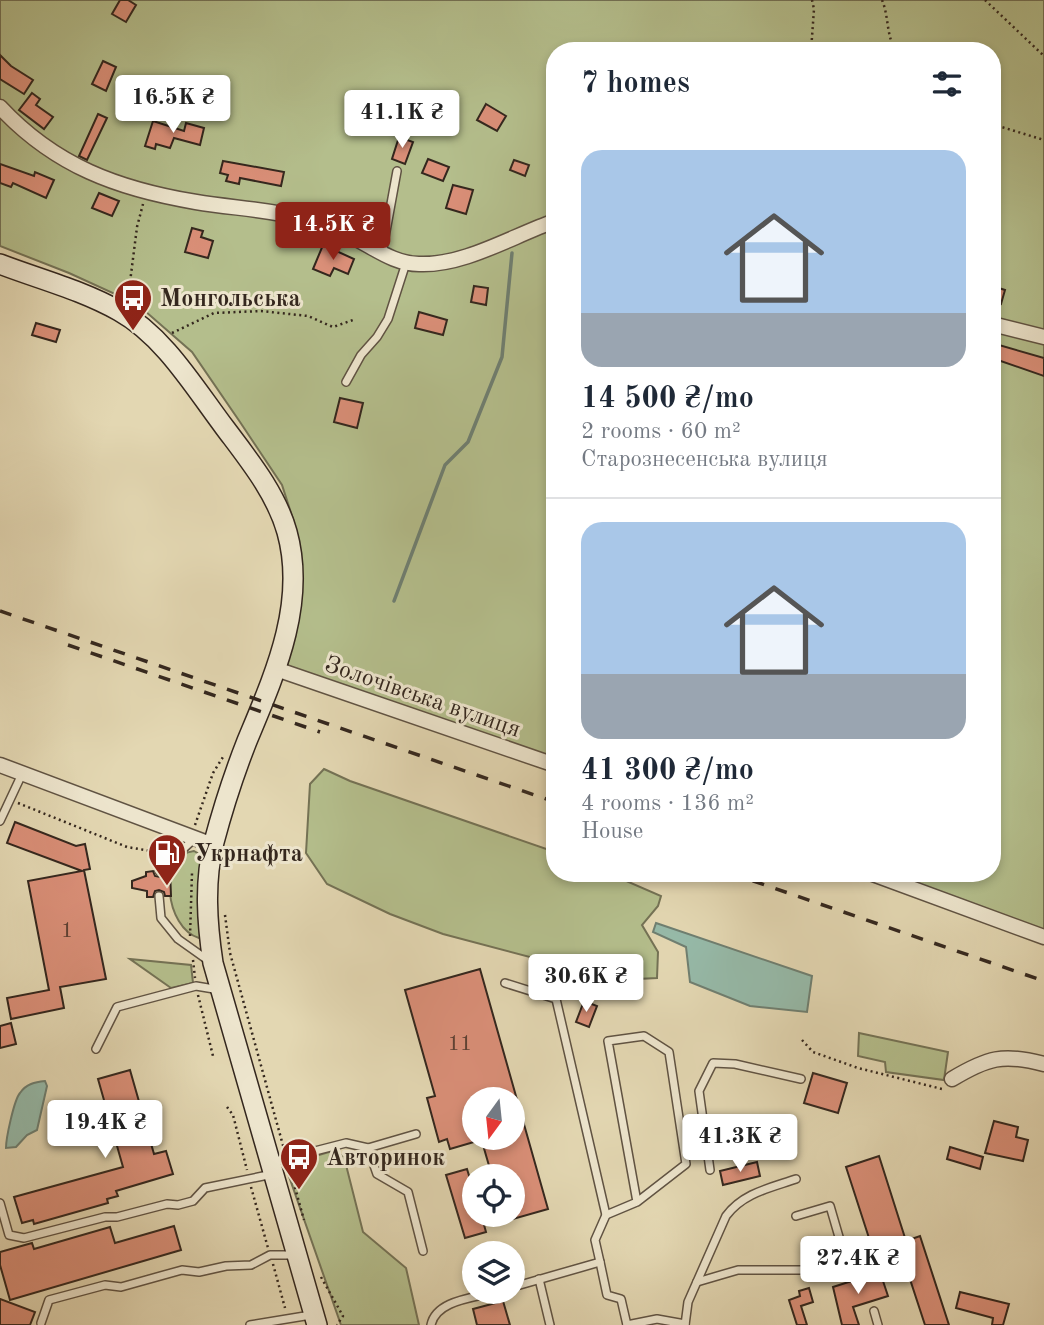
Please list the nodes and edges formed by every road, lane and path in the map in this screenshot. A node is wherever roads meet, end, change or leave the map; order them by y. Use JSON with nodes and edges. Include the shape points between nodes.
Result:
{"nodes":[{"id":1,"x":812,"y":0,"type":"edge"},
{"id":2,"x":882,"y":0,"type":"edge"},
{"id":3,"x":985,"y":0,"type":"edge"},
{"id":4,"x":812,"y":42,"type":"edge"},
{"id":5,"x":891,"y":42,"type":"edge"},
{"id":6,"x":1044,"y":56,"type":"edge"},
{"id":7,"x":0,"y":107,"type":"edge"},
{"id":8,"x":1001,"y":127,"type":"edge"},
{"id":9,"x":1044,"y":140,"type":"edge"},
{"id":10,"x":397,"y":171,"type":"dead end"},
{"id":11,"x":146,"y":191,"type":"junction"},
{"id":12,"x":546,"y":225,"type":"edge"},
{"id":13,"x":382,"y":254,"type":"junction"},
{"id":14,"x":406,"y":263,"type":"junction"},
{"id":15,"x":0,"y":264,"type":"edge"},
{"id":16,"x":125,"y":315,"type":"junction"},
{"id":17,"x":353,"y":320,"type":"dead end"},
{"id":18,"x":1001,"y":326,"type":"edge"},
{"id":19,"x":1044,"y":337,"type":"edge"},
{"id":20,"x":158,"y":343,"type":"junction"},
{"id":21,"x":346,"y":382,"type":"dead end"},
{"id":22,"x":276,"y":669,"type":"junction"},
{"id":23,"x":225,"y":755,"type":"dead end"},
{"id":24,"x":546,"y":762,"type":"edge"},
{"id":25,"x":0,"y":765,"type":"edge"},
{"id":26,"x":23,"y":773,"type":"junction"},
{"id":27,"x":10,"y":800,"type":"junction"},
{"id":28,"x":0,"y":821,"type":"edge"},
{"id":29,"x":196,"y":821,"type":"dead end"},
{"id":30,"x":204,"y":842,"type":"junction"},
{"id":31,"x":173,"y":856,"type":"junction"},
{"id":32,"x":159,"y":871,"type":"dead end"},
{"id":33,"x":894,"y":882,"type":"edge"},
{"id":34,"x":159,"y":896,"type":"dead end"},
{"id":35,"x":224,"y":907,"type":"dead end"},
{"id":36,"x":1044,"y":937,"type":"edge"},
{"id":37,"x":203,"y":962,"type":"junction"},
{"id":38,"x":195,"y":979,"type":"dead end"},
{"id":39,"x":505,"y":983,"type":"dead end"},
{"id":40,"x":220,"y":990,"type":"junction"},
{"id":41,"x":198,"y":992,"type":"dead end"},
{"id":42,"x":802,"y":1040,"type":"dead end"},
{"id":43,"x":96,"y":1049,"type":"dead end"},
{"id":44,"x":213,"y":1056,"type":"dead end"},
{"id":45,"x":1044,"y":1063,"type":"edge"},
{"id":46,"x":800,"y":1079,"type":"dead end"},
{"id":47,"x":952,"y":1079,"type":"joint"},
{"id":48,"x":227,"y":1107,"type":"dead end"},
{"id":49,"x":416,"y":1134,"type":"dead end"},
{"id":50,"x":368,"y":1148,"type":"junction"},
{"id":51,"x":277,"y":1165,"type":"junction"},
{"id":52,"x":247,"y":1170,"type":"dead end"},
{"id":53,"x":710,"y":1170,"type":"dead end"},
{"id":54,"x":796,"y":1179,"type":"dead end"},
{"id":55,"x":251,"y":1185,"type":"dead end"},
{"id":56,"x":637,"y":1202,"type":"junction"},
{"id":57,"x":0,"y":1203,"type":"edge"},
{"id":58,"x":606,"y":1215,"type":"junction"},
{"id":59,"x":796,"y":1216,"type":"dead end"},
{"id":60,"x":306,"y":1227,"type":"dead end"},
{"id":61,"x":268,"y":1249,"type":"dead end"},
{"id":62,"x":423,"y":1251,"type":"dead end"},
{"id":63,"x":297,"y":1255,"type":"junction"},
{"id":64,"x":272,"y":1262,"type":"dead end"},
{"id":65,"x":600,"y":1262,"type":"junction"},
{"id":66,"x":317,"y":1267,"type":"dead end"},
{"id":67,"x":539,"y":1279,"type":"junction"},
{"id":68,"x":697,"y":1282,"type":"junction"},
{"id":69,"x":525,"y":1283,"type":"edge"},
{"id":70,"x":462,"y":1302,"type":"edge"},
{"id":71,"x":286,"y":1311,"type":"dead end"},
{"id":72,"x":874,"y":1311,"type":"dead end"},
{"id":73,"x":316,"y":1320,"type":"edge"},
{"id":74,"x":41,"y":1323,"type":"dead end"},
{"id":75,"x":250,"y":1325,"type":"edge"},
{"id":76,"x":337,"y":1325,"type":"edge"},
{"id":77,"x":430,"y":1325,"type":"edge"},
{"id":78,"x":550,"y":1325,"type":"edge"},
{"id":79,"x":627,"y":1325,"type":"edge"},
{"id":80,"x":685,"y":1325,"type":"edge"},
{"id":81,"x":878,"y":1325,"type":"edge"}],
"edges":[{"from":1,"to":4,"type":"path"},
{"from":2,"to":5,"type":"path"},
{"from":3,"to":6,"type":"path"},
{"from":7,"to":11,"type":"street","via":[[36,142],[66,161],[100,178]]},
{"from":8,"to":9,"type":"path"},
{"from":10,"to":13,"type":"lane"},
{"from":11,"to":13,"type":"street","via":[[300,218],[354,237]]},
{"from":11,"to":16,"type":"path"},
{"from":12,"to":14,"type":"street","via":[[457,260]]},
{"from":13,"to":14,"type":"street"},
{"from":14,"to":21,"type":"lane","via":[[388,319]]},
{"from":15,"to":16,"type":"main road"},
{"from":16,"to":20,"type":"main road"},
{"from":17,"to":20,"type":"path","via":[[333,327],[308,316],[214,313]]},
{"from":18,"to":19,"type":"street"},
{"from":20,"to":22,"type":"main road","via":[[262,477],[286,530],[293,569],[291,610]]},
{"from":22,"to":24,"type":"street","name":"Золочівська вулиця"},
{"from":22,"to":30,"type":"main road","via":[[227,797]]},
{"from":23,"to":29,"type":"path","via":[[213,773]]},
{"from":25,"to":26,"type":"street"},
{"from":26,"to":27,"type":"lane"},
{"from":26,"to":30,"type":"street"},
{"from":27,"to":28,"type":"lane"},
{"from":27,"to":31,"type":"path","via":[[127,847]]},
{"from":30,"to":31,"type":"lane"},
{"from":30,"to":37,"type":"main road"},
{"from":31,"to":32,"type":"lane"},
{"from":33,"to":36,"type":"street"},
{"from":34,"to":37,"type":"lane","via":[[161,918]]},
{"from":35,"to":51,"type":"path"},
{"from":37,"to":38,"type":"path"},
{"from":37,"to":40,"type":"main road"},
{"from":39,"to":58,"type":"lane","via":[[556,999]]},
{"from":40,"to":43,"type":"lane","via":[[196,986],[117,1007]]},
{"from":40,"to":51,"type":"main road"},
{"from":41,"to":44,"type":"path"},
{"from":42,"to":47,"type":"path","via":[[813,1052],[858,1068],[943,1089]]},
{"from":45,"to":47,"type":"street","via":[[1001,1057]]},
{"from":46,"to":53,"type":"lane","via":[[713,1063],[699,1091]]},
{"from":48,"to":52,"type":"path"},
{"from":49,"to":50,"type":"lane"},
{"from":50,"to":51,"type":"lane","via":[[346,1143]]},
{"from":50,"to":62,"type":"lane","via":[[377,1174],[408,1192]]},
{"from":51,"to":57,"type":"lane","via":[[205,1188],[193,1201],[24,1238],[9,1235]]},
{"from":51,"to":60,"type":"path","via":[[295,1181]]},
{"from":51,"to":63,"type":"main road"},
{"from":54,"to":68,"type":"lane","via":[[746,1196],[733,1206]]},
{"from":55,"to":61,"type":"path"},
{"from":56,"to":56,"type":"lane","via":[[686,1164],[670,1052],[644,1036],[608,1041]]},
{"from":56,"to":58,"type":"lane"},
{"from":58,"to":65,"type":"lane","via":[[595,1240]]},
{"from":59,"to":68,"type":"lane","via":[[830,1206],[846,1261],[809,1270],[738,1270]]},
{"from":63,"to":73,"type":"main road"},
{"from":63,"to":74,"type":"lane","via":[[270,1255],[251,1265],[200,1272],[181,1270],[121,1287],[105,1284],[49,1300]]},
{"from":64,"to":71,"type":"path"},
{"from":65,"to":67,"type":"lane"},
{"from":65,"to":79,"type":"lane","via":[[607,1296],[621,1299]]},
{"from":66,"to":76,"type":"path","via":[[343,1316]]},
{"from":67,"to":69,"type":"lane"},
{"from":67,"to":78,"type":"lane"},
{"from":68,"to":80,"type":"lane"},
{"from":70,"to":77,"type":"lane","via":[[441,1308]]},
{"from":72,"to":81,"type":"lane"},
{"from":73,"to":75,"type":"lane"},
{"from":79,"to":80,"type":"lane","via":[[657,1319]]}]}
